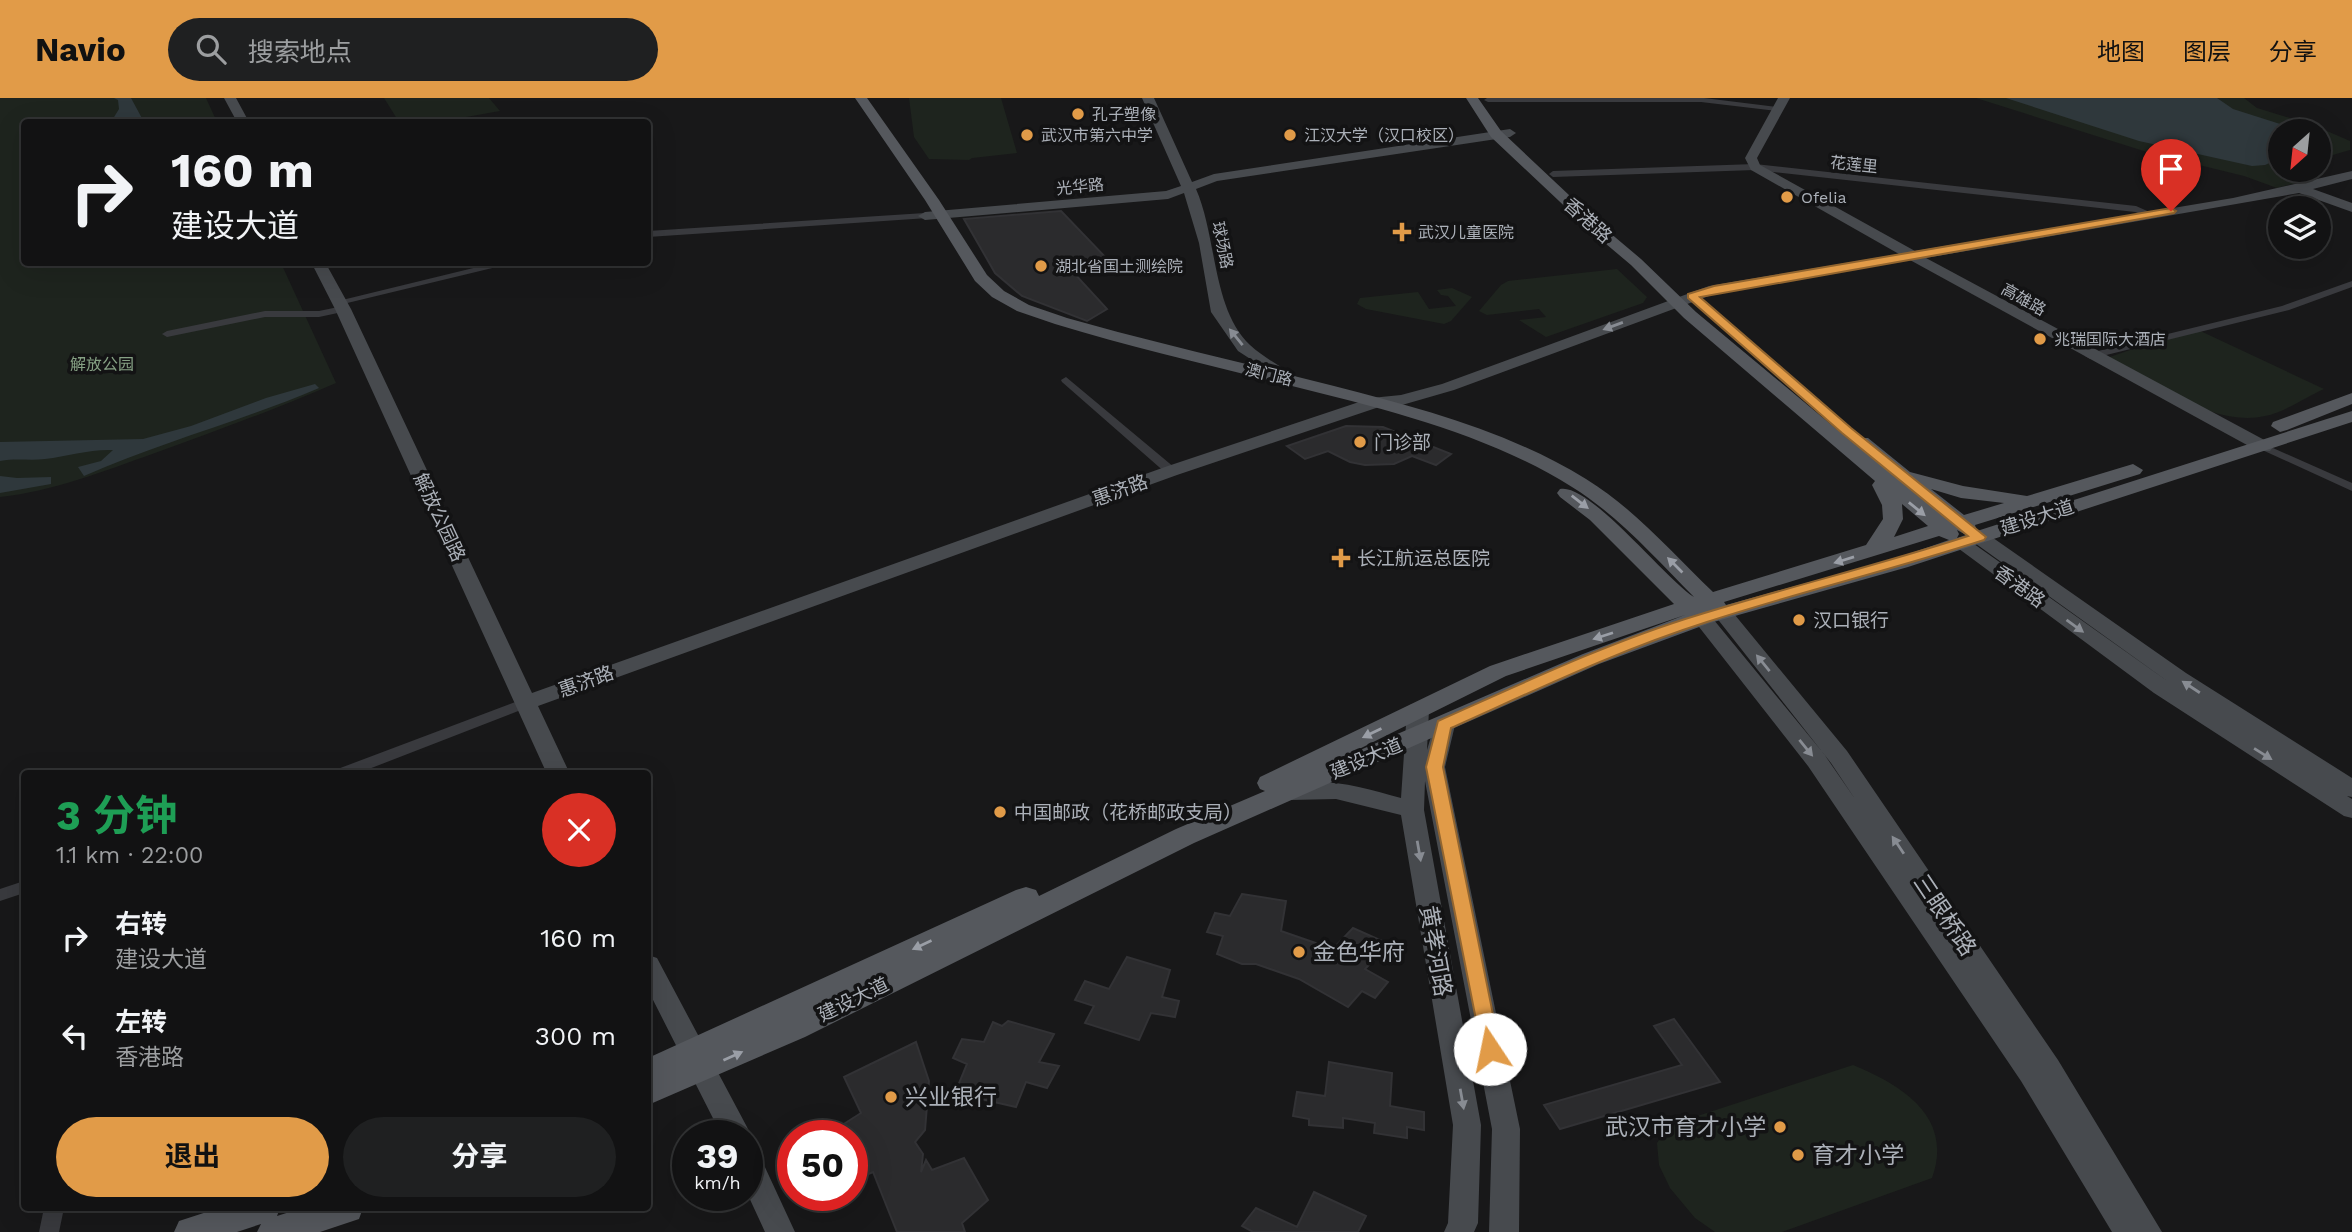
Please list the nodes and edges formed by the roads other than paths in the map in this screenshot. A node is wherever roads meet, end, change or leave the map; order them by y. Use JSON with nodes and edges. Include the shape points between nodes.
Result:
{"nodes":[{"id":1,"x":230,"y":98,"type":"edge"},
{"id":2,"x":848,"y":98,"type":"edge"},
{"id":3,"x":861,"y":98,"type":"edge"},
{"id":4,"x":1148,"y":98,"type":"edge"},
{"id":5,"x":1482,"y":99,"type":"edge"},
{"id":6,"x":1780,"y":104,"type":"edge"},
{"id":7,"x":241,"y":119,"type":"edge"},
{"id":8,"x":1503,"y":133,"type":"junction"},
{"id":9,"x":1755,"y":167,"type":"junction"},
{"id":10,"x":1553,"y":174,"type":"junction"},
{"id":11,"x":2352,"y":175,"type":"edge"},
{"id":12,"x":1189,"y":186,"type":"junction"},
{"id":13,"x":2300,"y":189,"type":"junction"},
{"id":14,"x":2352,"y":208,"type":"edge"},
{"id":15,"x":2150,"y":214,"type":"junction"},
{"id":16,"x":933,"y":216,"type":"junction"},
{"id":17,"x":651,"y":234,"type":"edge"},
{"id":18,"x":1913,"y":256,"type":"junction"},
{"id":19,"x":320,"y":266,"type":"edge"},
{"id":20,"x":497,"y":266,"type":"edge"},
{"id":21,"x":2352,"y":284,"type":"edge"},
{"id":22,"x":1684,"y":299,"type":"junction"},
{"id":23,"x":341,"y":306,"type":"junction"},
{"id":24,"x":167,"y":334,"type":"dead end"},
{"id":25,"x":2091,"y":356,"type":"junction"},
{"id":26,"x":1289,"y":379,"type":"junction"},
{"id":27,"x":1066,"y":380,"type":"dead end"},
{"id":28,"x":2352,"y":398,"type":"edge"},
{"id":29,"x":1377,"y":402,"type":"junction"},
{"id":30,"x":1358,"y":410,"type":"junction"},
{"id":31,"x":2352,"y":416,"type":"edge"},
{"id":32,"x":2255,"y":442,"type":"junction"},
{"id":33,"x":1897,"y":470,"type":"junction"},
{"id":34,"x":1171,"y":471,"type":"junction"},
{"id":35,"x":1875,"y":473,"type":"junction"},
{"id":36,"x":2352,"y":486,"type":"edge"},
{"id":37,"x":2029,"y":500,"type":"junction"},
{"id":38,"x":1960,"y":533,"type":"junction"},
{"id":39,"x":1873,"y":550,"type":"junction"},
{"id":40,"x":1706,"y":610,"type":"junction"},
{"id":41,"x":526,"y":703,"type":"junction"},
{"id":42,"x":1417,"y":723,"type":"junction"},
{"id":43,"x":1444,"y":725,"type":"junction"},
{"id":44,"x":350,"y":770,"type":"edge"},
{"id":45,"x":557,"y":770,"type":"edge"},
{"id":46,"x":2352,"y":789,"type":"edge"},
{"id":47,"x":1284,"y":793,"type":"junction"},
{"id":48,"x":1412,"y":810,"type":"junction"},
{"id":49,"x":2352,"y":810,"type":"edge"},
{"id":50,"x":21,"y":888,"type":"edge"},
{"id":51,"x":0,"y":895,"type":"edge"},
{"id":52,"x":651,"y":971,"type":"edge"},
{"id":53,"x":699,"y":1061,"type":"junction"},
{"id":54,"x":651,"y":1070,"type":"edge"},
{"id":55,"x":651,"y":1090,"type":"edge"},
{"id":56,"x":729,"y":1120,"type":"edge"},
{"id":57,"x":763,"y":1196,"type":"edge"},
{"id":58,"x":53,"y":1211,"type":"edge"},
{"id":59,"x":255,"y":1211,"type":"edge"},
{"id":60,"x":338,"y":1211,"type":"edge"},
{"id":61,"x":49,"y":1232,"type":"edge"},
{"id":62,"x":191,"y":1232,"type":"edge"},
{"id":63,"x":274,"y":1232,"type":"edge"},
{"id":64,"x":779,"y":1232,"type":"edge"},
{"id":65,"x":1459,"y":1232,"type":"edge"},
{"id":66,"x":1504,"y":1232,"type":"edge"},
{"id":67,"x":2129,"y":1232,"type":"edge"},
{"id":68,"x":2147,"y":1232,"type":"edge"}],
"edges":[{"from":1,"to":7,"type":"street"},
{"from":2,"to":16,"type":"main road","name":"澳门路"},
{"from":3,"to":16,"type":"main road","name":"澳门路"},
{"from":4,"to":12,"type":"street","name":"球场路"},
{"from":5,"to":6,"type":"street"},
{"from":5,"to":8,"type":"main road","name":"香港路"},
{"from":6,"to":9,"type":"street","via":[[1751,158]]},
{"from":8,"to":10,"type":"main road","name":"香港路"},
{"from":8,"to":12,"type":"street","name":"光华路","via":[[1214,178]]},
{"from":8,"to":22,"type":"main road","name":"香港路"},
{"from":9,"to":10,"type":"street","name":"花莲里"},
{"from":9,"to":15,"type":"street","name":"花莲里"},
{"from":9,"to":18,"type":"street","name":"高雄路"},
{"from":10,"to":22,"type":"main road","name":"香港路"},
{"from":11,"to":13,"type":"street","name":"惠济路"},
{"from":12,"to":16,"type":"street","name":"光华路","via":[[1168,195]]},
{"from":26,"to":12,"type":"street","name":"球场路","one_way":true,"via":[[1244,348],[1219,312]]},
{"from":13,"to":14,"type":"street"},
{"from":13,"to":15,"type":"street","name":"惠济路"},
{"from":15,"to":18,"type":"street","name":"惠济路"},
{"from":16,"to":17,"type":"street","name":"光华路"},
{"from":16,"to":26,"type":"main road","name":"澳门路","via":[[981,278],[1023,308],[1110,336]]},
{"from":16,"to":30,"type":"main road","name":"澳门路","via":[[971,287],[1014,314],[1075,336]]},
{"from":18,"to":22,"type":"street","name":"惠济路","via":[[1714,289]]},
{"from":18,"to":25,"type":"street","name":"高雄路"},
{"from":19,"to":23,"type":"street","name":"解放公园路"},
{"from":20,"to":23,"type":"street"},
{"from":21,"to":25,"type":"street","via":[[2285,308]]},
{"from":22,"to":29,"type":"street","name":"惠济路","one_way":true,"via":[[1448,387]]},
{"from":22,"to":33,"type":"main road","name":"香港路"},
{"from":22,"to":35,"type":"main road","name":"香港路"},
{"from":23,"to":24,"type":"street","via":[[319,314],[265,314]]},
{"from":23,"to":41,"type":"street","name":"解放公园路"},
{"from":25,"to":32,"type":"street","name":"高雄路"},
{"from":26,"to":29,"type":"main road","name":"澳门路"},
{"from":27,"to":34,"type":"street"},
{"from":28,"to":32,"type":"main road","name":"建设大道"},
{"from":29,"to":30,"type":"street","name":"惠济路"},
{"from":40,"to":29,"type":"main road","name":"澳门路","one_way":true,"via":[[1647,537],[1578,483],[1474,434]]},
{"from":30,"to":34,"type":"street","name":"惠济路"},
{"from":30,"to":40,"type":"main road","name":"澳门路","one_way":true,"via":[[1436,433],[1546,479],[1597,516]]},
{"from":31,"to":32,"type":"main road","name":"建设大道"},
{"from":32,"to":36,"type":"street","name":"高雄路"},
{"from":32,"to":37,"type":"main road","name":"建设大道"},
{"from":32,"to":38,"type":"main road","name":"建设大道","via":[[2122,489]]},
{"from":33,"to":37,"type":"main road","via":[[1961,492]]},
{"from":33,"to":38,"type":"main road","name":"香港路"},
{"from":34,"to":41,"type":"street","name":"惠济路"},
{"from":35,"to":38,"type":"main road","name":"香港路","one_way":true},
{"from":35,"to":39,"type":"main road","via":[[1895,510],[1895,522]]},
{"from":37,"to":38,"type":"main road","name":"建设大道"},
{"from":38,"to":39,"type":"main road","name":"建设大道"},
{"from":38,"to":40,"type":"main road","name":"建设大道"},
{"from":46,"to":38,"type":"street","name":"香港路","one_way":true},
{"from":38,"to":49,"type":"street","name":"香港路","one_way":true,"via":[[2162,688]]},
{"from":39,"to":40,"type":"main road","name":"建设大道","one_way":true},
{"from":40,"to":42,"type":"main road","name":"建设大道","one_way":true,"via":[[1498,671]]},
{"from":40,"to":43,"type":"main road","name":"建设大道"},
{"from":40,"to":67,"type":"street","name":"三眼桥路","one_way":true,"via":[[1816,760],[2031,1073]]},
{"from":68,"to":40,"type":"street","name":"三眼桥路","one_way":true,"via":[[2048,1069],[1839,757]]},
{"from":41,"to":44,"type":"street","name":"惠济路"},
{"from":41,"to":45,"type":"street","name":"解放公园路"},
{"from":42,"to":43,"type":"main road","name":"建设大道"},
{"from":42,"to":47,"type":"main road","name":"建设大道"},
{"from":42,"to":48,"type":"street","name":"黄孝河路"},
{"from":42,"to":53,"type":"main road","name":"建设大道","one_way":true,"via":[[1305,766]]},
{"from":43,"to":66,"type":"street","name":"黄孝河路","via":[[1434,767],[1506,1129]]},
{"from":47,"to":48,"type":"street","via":[[1311,788],[1364,795]]},
{"from":53,"to":47,"type":"main road","name":"建设大道","one_way":true,"via":[[795,1028],[1185,836]]},
{"from":48,"to":65,"type":"street","name":"黄孝河路","one_way":true,"via":[[1467,1125]]},
{"from":50,"to":51,"type":"street"},
{"from":52,"to":53,"type":"street"},
{"from":53,"to":54,"type":"main road","name":"建设大道"},
{"from":53,"to":55,"type":"main road","name":"建设大道"},
{"from":53,"to":56,"type":"street"},
{"from":57,"to":64,"type":"street"},
{"from":58,"to":61,"type":"street"},
{"from":59,"to":62,"type":"main road"},
{"from":60,"to":63,"type":"main road"}]}
